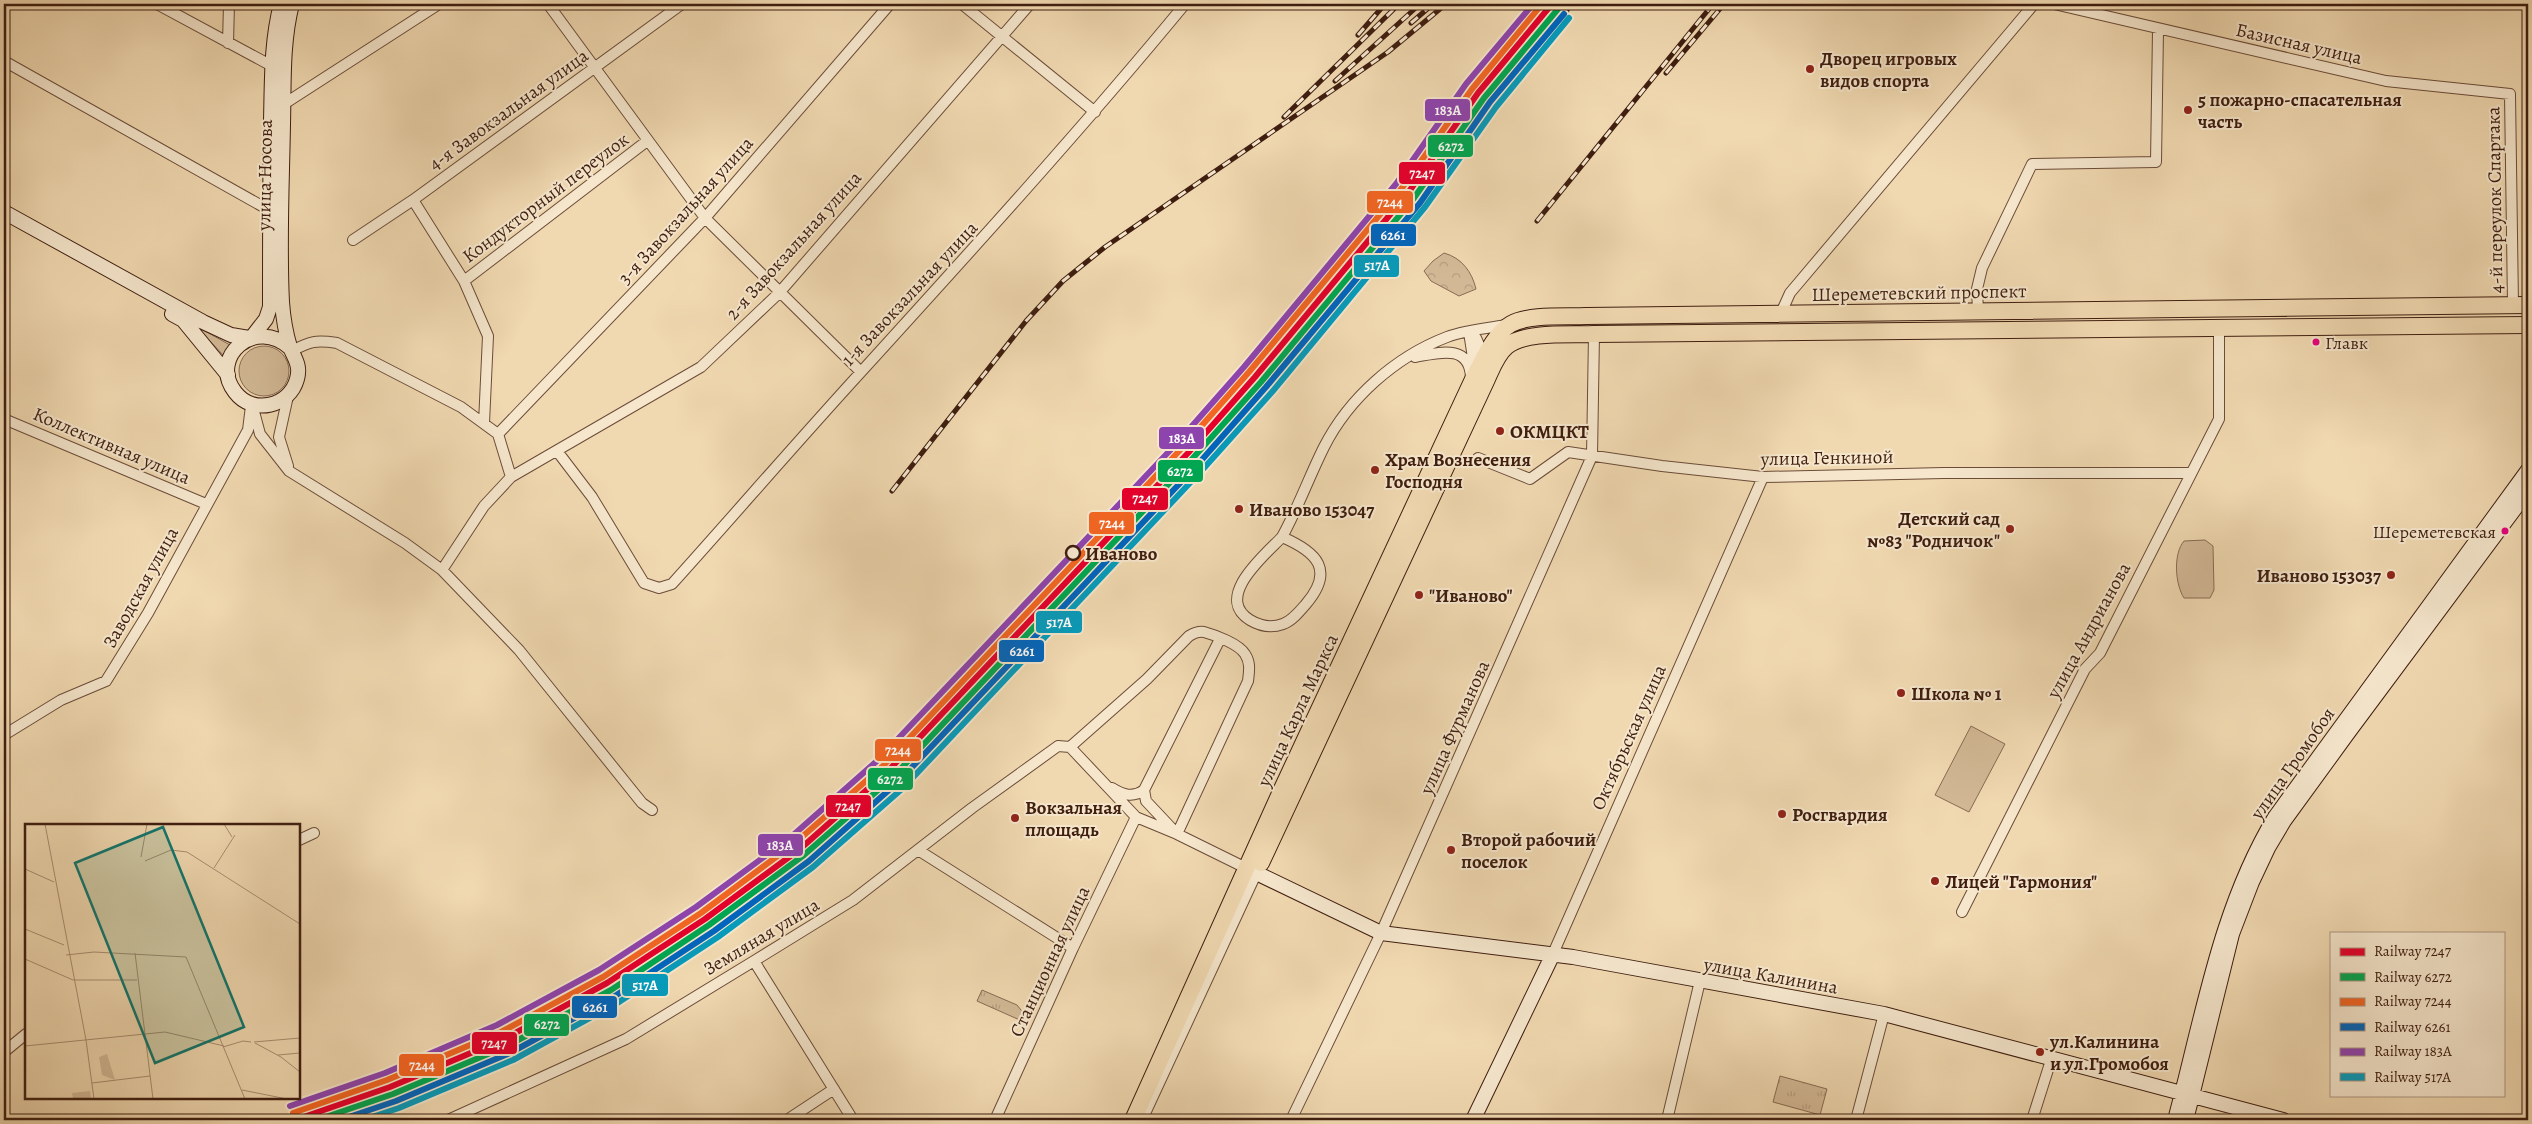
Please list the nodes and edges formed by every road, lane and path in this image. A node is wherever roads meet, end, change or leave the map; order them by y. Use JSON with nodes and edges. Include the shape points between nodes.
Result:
{"nodes":[{"id":1,"x":157,"y":4,"type":"edge"},
{"id":2,"x":229,"y":4,"type":"edge"},
{"id":3,"x":281,"y":4,"type":"edge"},
{"id":4,"x":292,"y":4,"type":"edge"},
{"id":5,"x":439,"y":4,"type":"edge"},
{"id":6,"x":548,"y":4,"type":"edge"},
{"id":7,"x":682,"y":4,"type":"edge"},
{"id":8,"x":890,"y":4,"type":"edge"},
{"id":9,"x":962,"y":4,"type":"edge"},
{"id":10,"x":1030,"y":4,"type":"edge"},
{"id":11,"x":1185,"y":4,"type":"edge"},
{"id":12,"x":2034,"y":4,"type":"edge"},
{"id":13,"x":2054,"y":4,"type":"edge"},
{"id":14,"x":2158,"y":30,"type":"junction"},
{"id":15,"x":1002,"y":36,"type":"junction"},
{"id":16,"x":228,"y":43,"type":"junction"},
{"id":17,"x":4,"y":61,"type":"edge"},
{"id":18,"x":278,"y":66,"type":"junction"},
{"id":19,"x":593,"y":68,"type":"junction"},
{"id":20,"x":2510,"y":94,"type":"joint"},
{"id":21,"x":284,"y":104,"type":"junction"},
{"id":22,"x":1095,"y":112,"type":"junction"},
{"id":23,"x":647,"y":141,"type":"junction"},
{"id":24,"x":414,"y":200,"type":"junction"},
{"id":25,"x":275,"y":209,"type":"junction"},
{"id":26,"x":4,"y":212,"type":"edge"},
{"id":27,"x":705,"y":218,"type":"junction"},
{"id":28,"x":4,"y":223,"type":"edge"},
{"id":29,"x":353,"y":240,"type":"dead end"},
{"id":30,"x":464,"y":281,"type":"junction"},
{"id":31,"x":779,"y":293,"type":"junction"},
{"id":32,"x":2521,"y":305,"type":"edge"},
{"id":33,"x":2330,"y":307,"type":"junction"},
{"id":34,"x":1978,"y":311,"type":"junction"},
{"id":35,"x":1781,"y":313,"type":"junction"},
{"id":36,"x":1510,"y":324,"type":"junction"},
{"id":37,"x":2528,"y":325,"type":"edge"},
{"id":38,"x":2329,"y":328,"type":"junction"},
{"id":39,"x":2219,"y":329,"type":"junction"},
{"id":40,"x":1469,"y":332,"type":"junction"},
{"id":41,"x":1978,"y":332,"type":"junction"},
{"id":42,"x":1594,"y":334,"type":"junction"},
{"id":43,"x":1780,"y":334,"type":"junction"},
{"id":44,"x":1499,"y":336,"type":"junction"},
{"id":45,"x":251,"y":337,"type":"junction"},
{"id":46,"x":1519,"y":339,"type":"junction"},
{"id":47,"x":291,"y":349,"type":"junction"},
{"id":48,"x":1485,"y":357,"type":"junction"},
{"id":49,"x":1406,"y":358,"type":"junction"},
{"id":50,"x":860,"y":372,"type":"junction"},
{"id":51,"x":228,"y":375,"type":"junction"},
{"id":52,"x":1478,"y":378,"type":"junction"},
{"id":53,"x":288,"y":396,"type":"junction"},
{"id":54,"x":252,"y":404,"type":"junction"},
{"id":55,"x":4,"y":419,"type":"edge"},
{"id":56,"x":484,"y":423,"type":"junction"},
{"id":57,"x":498,"y":434,"type":"junction"},
{"id":58,"x":557,"y":451,"type":"junction"},
{"id":59,"x":1592,"y":456,"type":"junction"},
{"id":60,"x":1478,"y":458,"type":"dead end"},
{"id":61,"x":2528,"y":470,"type":"edge"},
{"id":62,"x":290,"y":471,"type":"junction"},
{"id":63,"x":2190,"y":473,"type":"junction"},
{"id":64,"x":511,"y":477,"type":"junction"},
{"id":65,"x":1763,"y":477,"type":"junction"},
{"id":66,"x":2528,"y":491,"type":"edge"},
{"id":67,"x":206,"y":504,"type":"junction"},
{"id":68,"x":1282,"y":537,"type":"junction"},
{"id":69,"x":442,"y":570,"type":"junction"},
{"id":70,"x":1220,"y":639,"type":"junction"},
{"id":71,"x":4,"y":735,"type":"edge"},
{"id":72,"x":1070,"y":748,"type":"junction"},
{"id":73,"x":1097,"y":778,"type":"junction"},
{"id":74,"x":1144,"y":790,"type":"junction"},
{"id":75,"x":652,"y":810,"type":"dead end"},
{"id":76,"x":1136,"y":817,"type":"junction"},
{"id":77,"x":314,"y":833,"type":"dead end"},
{"id":78,"x":1177,"y":834,"type":"junction"},
{"id":79,"x":300,"y":840,"type":"edge"},
{"id":80,"x":918,"y":850,"type":"junction"},
{"id":81,"x":1251,"y":871,"type":"junction"},
{"id":82,"x":1962,"y":912,"type":"dead end"},
{"id":83,"x":1381,"y":933,"type":"junction"},
{"id":84,"x":1073,"y":948,"type":"junction"},
{"id":85,"x":1552,"y":956,"type":"junction"},
{"id":86,"x":754,"y":961,"type":"junction"},
{"id":87,"x":1700,"y":981,"type":"junction"},
{"id":88,"x":1884,"y":1014,"type":"junction"},
{"id":89,"x":25,"y":1035,"type":"edge"},
{"id":90,"x":4,"y":1052,"type":"edge"},
{"id":91,"x":2052,"y":1057,"type":"junction"},
{"id":92,"x":834,"y":1089,"type":"junction"},
{"id":93,"x":2187,"y":1094,"type":"junction"},
{"id":94,"x":448,"y":1120,"type":"edge"},
{"id":95,"x":787,"y":1120,"type":"edge"},
{"id":96,"x":853,"y":1120,"type":"edge"},
{"id":97,"x":996,"y":1120,"type":"edge"},
{"id":98,"x":1133,"y":1120,"type":"edge"},
{"id":99,"x":1142,"y":1120,"type":"edge"},
{"id":100,"x":1291,"y":1120,"type":"edge"},
{"id":101,"x":1473,"y":1120,"type":"edge"},
{"id":102,"x":1667,"y":1120,"type":"edge"},
{"id":103,"x":1856,"y":1120,"type":"edge"},
{"id":104,"x":2032,"y":1120,"type":"edge"},
{"id":105,"x":2175,"y":1120,"type":"edge"},
{"id":106,"x":2186,"y":1120,"type":"edge"},
{"id":107,"x":2283,"y":1120,"type":"edge"}],
"edges":[{"from":1,"to":16,"type":"street"},
{"from":2,"to":16,"type":"street"},
{"from":3,"to":18,"type":"main road","name":"улица Носова","via":[[277,20]]},
{"from":4,"to":18,"type":"main road","name":"улица Носова"},
{"from":5,"to":21,"type":"street"},
{"from":6,"to":19,"type":"street"},
{"from":7,"to":19,"type":"street","name":"4-я Завокзальная улица"},
{"from":8,"to":27,"type":"street","name":"3-я Завокзальная улица"},
{"from":9,"to":15,"type":"street"},
{"from":10,"to":15,"type":"street","name":"2-я Завокзальная улица"},
{"from":11,"to":22,"type":"street","name":"1-я Завокзальная улица"},
{"from":12,"to":35,"type":"street","via":[[1790,293]]},
{"from":13,"to":14,"type":"street","name":"Базисная улица"},
{"from":14,"to":20,"type":"street","name":"Базисная улица","via":[[2386,81]]},
{"from":14,"to":34,"type":"street","via":[[2156,162],[2032,164],[1982,268],[1977,289]]},
{"from":15,"to":22,"type":"street"},
{"from":15,"to":31,"type":"street","name":"2-я Завокзальная улица"},
{"from":16,"to":18,"type":"street"},
{"from":17,"to":25,"type":"street"},
{"from":18,"to":21,"type":"main road","name":"улица Носова"},
{"from":18,"to":25,"type":"main road","name":"улица Носова"},
{"from":19,"to":23,"type":"street"},
{"from":19,"to":24,"type":"street","name":"4-я Завокзальная улица"},
{"from":20,"to":32,"type":"street","name":"4-й переулок Спартака"},
{"from":21,"to":25,"type":"main road","name":"улица Носова"},
{"from":22,"to":50,"type":"street","name":"1-я Завокзальная улица"},
{"from":23,"to":27,"type":"street"},
{"from":23,"to":30,"type":"street","name":"Кондукторный переулок"},
{"from":24,"to":29,"type":"street","name":"4-я Завокзальная улица"},
{"from":24,"to":30,"type":"street"},
{"from":25,"to":45,"type":"main road","name":"улица Носова","via":[[270,307],[266,319]]},
{"from":25,"to":47,"type":"main road","name":"улица Носова","via":[[282,304]]},
{"from":26,"to":45,"type":"main road","via":[[203,322],[231,336]]},
{"from":27,"to":31,"type":"street"},
{"from":27,"to":57,"type":"street","name":"3-я Завокзальная улица"},
{"from":28,"to":51,"type":"main road","via":[[183,320]]},
{"from":30,"to":56,"type":"street","via":[[488,336]]},
{"from":31,"to":50,"type":"street"},
{"from":31,"to":58,"type":"street","name":"2-я Завокзальная улица","via":[[701,367]]},
{"from":32,"to":33,"type":"main road","name":"Шереметевский проспект"},
{"from":33,"to":34,"type":"main road","name":"Шереметевский проспект"},
{"from":33,"to":38,"type":"main road"},
{"from":34,"to":35,"type":"main road","name":"Шереметевский проспект"},
{"from":34,"to":41,"type":"main road"},
{"from":35,"to":36,"type":"main road","name":"Шереметевский проспект","via":[[1586,316],[1530,319]]},
{"from":35,"to":43,"type":"main road"},
{"from":36,"to":40,"type":"street"},
{"from":36,"to":44,"type":"main road","name":"улица Карла Маркса"},
{"from":37,"to":38,"type":"main road"},
{"from":38,"to":39,"type":"main road"},
{"from":39,"to":41,"type":"main road"},
{"from":39,"to":63,"type":"street","name":"улица Андрианова","via":[[2219,419]]},
{"from":40,"to":44,"type":"street"},
{"from":40,"to":48,"type":"street","via":[[1476,338]]},
{"from":40,"to":49,"type":"street","via":[[1448,336]]},
{"from":40,"to":52,"type":"street"},
{"from":41,"to":43,"type":"main road"},
{"from":42,"to":43,"type":"main road"},
{"from":42,"to":46,"type":"main road"},
{"from":42,"to":59,"type":"street","name":"улица Фурманова"},
{"from":44,"to":46,"type":"street"},
{"from":44,"to":48,"type":"main road","name":"улица Карла Маркса"},
{"from":45,"to":47,"type":"main road","via":[[269,335]]},
{"from":45,"to":51,"type":"main road","via":[[230,357]]},
{"from":46,"to":52,"type":"main road","name":"улица Карла Маркса"},
{"from":47,"to":53,"type":"main road","via":[[298,367],[298,378]]},
{"from":47,"to":56,"type":"street","via":[[320,340],[337,343],[461,407]]},
{"from":48,"to":52,"type":"main road","name":"улица Карла Маркса"},
{"from":49,"to":52,"type":"street","via":[[1443,351],[1454,353],[1463,358]]},
{"from":49,"to":68,"type":"street","via":[[1378,379],[1350,407],[1324,447]]},
{"from":50,"to":58,"type":"street","name":"1-я Завокзальная улица","via":[[672,584],[658,588],[644,583],[592,497]]},
{"from":51,"to":54,"type":"main road","via":[[235,393]]},
{"from":52,"to":81,"type":"main road","name":"улица Карла Маркса"},
{"from":53,"to":54,"type":"main road","via":[[271,405]]},
{"from":53,"to":62,"type":"street","via":[[279,437]]},
{"from":54,"to":62,"type":"street","via":[[260,434]]},
{"from":54,"to":67,"type":"street","name":"Заводская улица","via":[[248,430]]},
{"from":55,"to":67,"type":"street","name":"Коллективная улица"},
{"from":56,"to":57,"type":"street"},
{"from":57,"to":64,"type":"street"},
{"from":58,"to":64,"type":"street","name":"2-я Завокзальная улица"},
{"from":59,"to":60,"type":"street","name":"улица Генкиной","via":[[1568,452],[1530,479]]},
{"from":59,"to":65,"type":"street","name":"улица Генкиной"},
{"from":59,"to":83,"type":"street","name":"улица Фурманова"},
{"from":61,"to":93,"type":"main road","name":"улица Громобоя","via":[[2256,847],[2223,932]]},
{"from":62,"to":69,"type":"street"},
{"from":63,"to":65,"type":"street","name":"улица Генкиной"},
{"from":63,"to":82,"type":"street","name":"улица Андрианова","via":[[2100,653],[2085,669],[2040,753]]},
{"from":64,"to":69,"type":"street","name":"2-я Завокзальная улица","via":[[484,506]]},
{"from":65,"to":85,"type":"street","name":"Октябрьская улица"},
{"from":66,"to":93,"type":"main road","name":"улица Громобоя","via":[[2348,733],[2268,848],[2232,934]]},
{"from":67,"to":71,"type":"street","name":"Заводская улица","via":[[148,613],[106,681],[61,700]]},
{"from":68,"to":68,"type":"street","via":[[1244,577],[1238,594],[1242,612],[1261,625],[1286,623],[1313,594],[1321,574],[1318,560],[1308,549]]},
{"from":69,"to":75,"type":"street","via":[[519,650],[642,804]]},
{"from":70,"to":72,"type":"street","via":[[1203,632],[1189,636],[1147,679]]},
{"from":70,"to":74,"type":"street"},
{"from":70,"to":78,"type":"street","via":[[1245,653],[1250,665],[1248,681]]},
{"from":72,"to":73,"type":"street"},
{"from":72,"to":80,"type":"street","name":"Земляная улица","via":[[1058,746]]},
{"from":73,"to":74,"type":"street","via":[[1120,793],[1137,795]]},
{"from":73,"to":76,"type":"street"},
{"from":74,"to":78,"type":"street","via":[[1146,801]]},
{"from":76,"to":78,"type":"street"},
{"from":76,"to":84,"type":"street","name":"Станционная улица"},
{"from":77,"to":79,"type":"street"},
{"from":78,"to":81,"type":"street"},
{"from":80,"to":84,"type":"street"},
{"from":80,"to":86,"type":"street","name":"Земляная улица","via":[[853,900]]},
{"from":81,"to":83,"type":"main road","name":"улица Калинина"},
{"from":81,"to":98,"type":"main road","name":"улица Карла Маркса"},
{"from":81,"to":99,"type":"street","name":"улица Карла Маркса"},
{"from":83,"to":85,"type":"main road","name":"улица Калинина"},
{"from":83,"to":100,"type":"street","name":"улица Фурманова"},
{"from":84,"to":97,"type":"street","name":"Станционная улица"},
{"from":85,"to":87,"type":"main road","name":"улица Калинина"},
{"from":85,"to":101,"type":"main road","name":"Октябрьская улица"},
{"from":86,"to":92,"type":"street"},
{"from":86,"to":94,"type":"street","name":"Земляная улица","via":[[626,1039]]},
{"from":87,"to":88,"type":"main road","name":"улица Калинина"},
{"from":87,"to":102,"type":"street"},
{"from":88,"to":91,"type":"main road","name":"улица Калинина"},
{"from":88,"to":103,"type":"street"},
{"from":89,"to":90,"type":"street"},
{"from":91,"to":93,"type":"main road","name":"улица Калинина"},
{"from":91,"to":104,"type":"street"},
{"from":92,"to":95,"type":"street"},
{"from":92,"to":96,"type":"street"},
{"from":93,"to":105,"type":"main road","name":"улица Громобоя"},
{"from":93,"to":106,"type":"main road","name":"улица Громобоя"},
{"from":93,"to":107,"type":"main road","name":"улица Калинина"}]}
